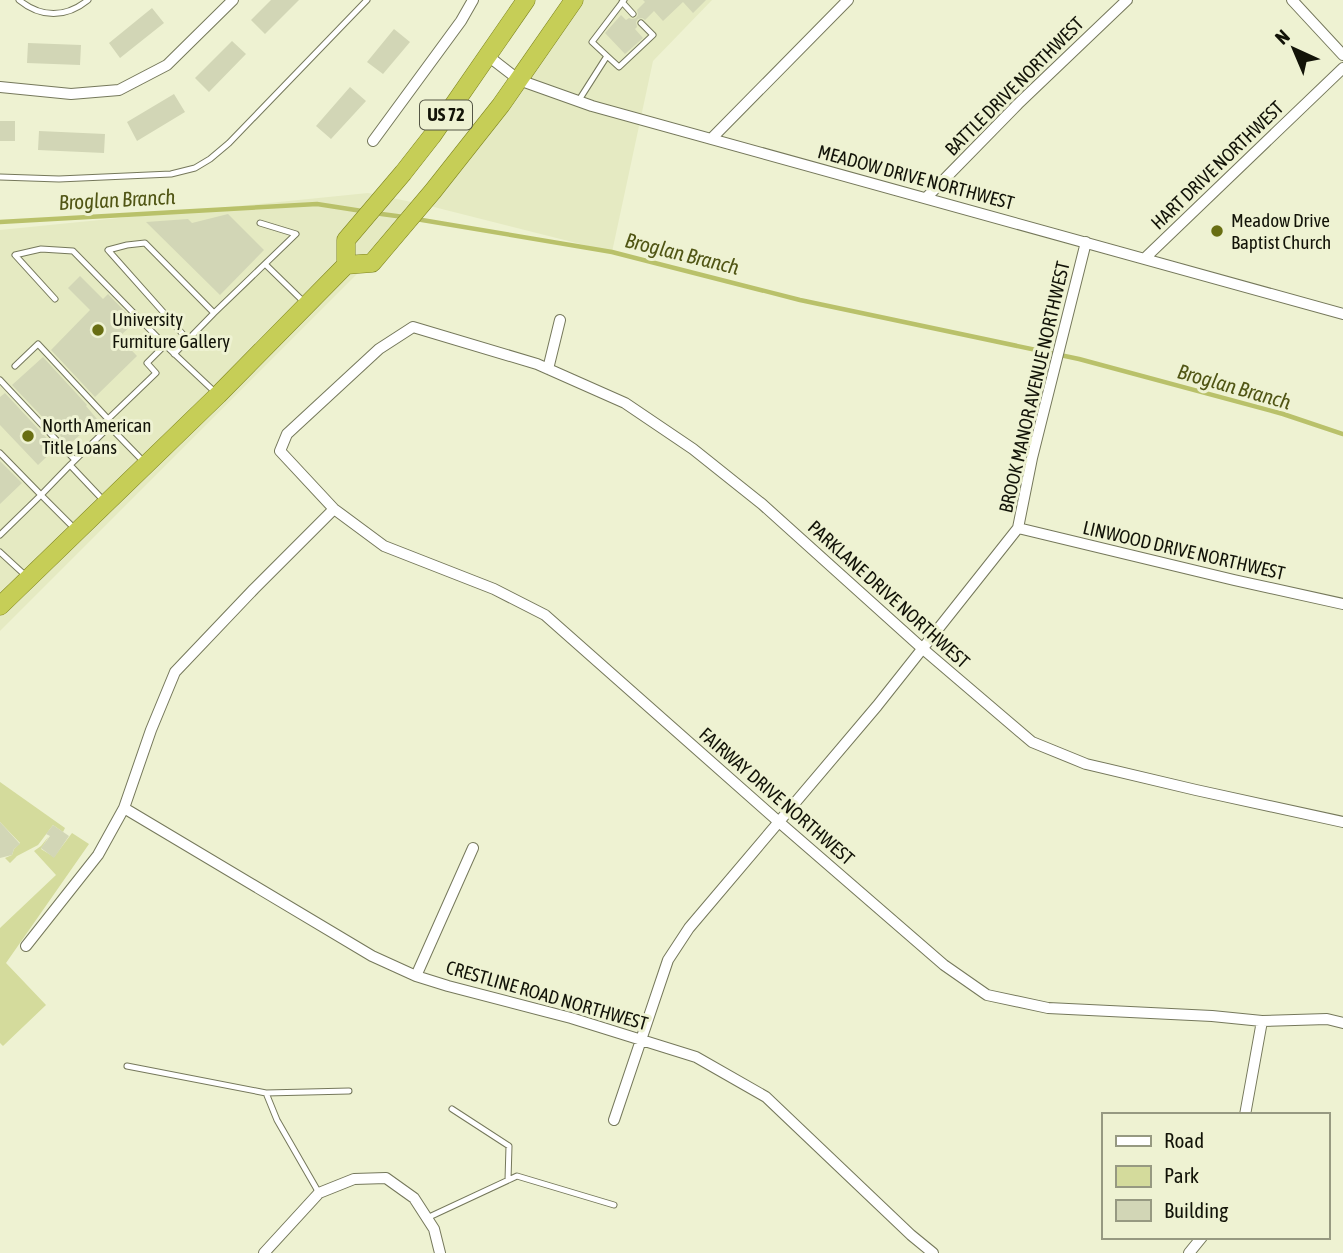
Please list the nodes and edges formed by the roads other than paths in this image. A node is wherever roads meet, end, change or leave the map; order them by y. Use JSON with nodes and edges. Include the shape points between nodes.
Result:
{"nodes":[{"id":1,"x":19,"y":0,"type":"edge"},
{"id":2,"x":89,"y":0,"type":"edge"},
{"id":3,"x":233,"y":0,"type":"edge"},
{"id":4,"x":367,"y":0,"type":"edge"},
{"id":5,"x":473,"y":0,"type":"edge"},
{"id":6,"x":527,"y":0,"type":"edge"},
{"id":7,"x":574,"y":0,"type":"edge"},
{"id":8,"x":848,"y":0,"type":"edge"},
{"id":9,"x":1127,"y":0,"type":"edge"},
{"id":10,"x":1292,"y":0,"type":"edge"},
{"id":11,"x":623,"y":1,"type":"edge"},
{"id":12,"x":633,"y":14,"type":"dead end"},
{"id":13,"x":641,"y":23,"type":"dead end"},
{"id":14,"x":1343,"y":55,"type":"edge"},
{"id":15,"x":488,"y":56,"type":"junction"},
{"id":16,"x":607,"y":56,"type":"junction"},
{"id":17,"x":1343,"y":68,"type":"edge"},
{"id":18,"x":519,"y":80,"type":"junction"},
{"id":19,"x":0,"y":87,"type":"edge"},
{"id":20,"x":579,"y":100,"type":"junction"},
{"id":21,"x":711,"y":139,"type":"junction"},
{"id":22,"x":373,"y":141,"type":"dead end"},
{"id":23,"x":0,"y":177,"type":"edge"},
{"id":24,"x":926,"y":198,"type":"junction"},
{"id":25,"x":260,"y":223,"type":"dead end"},
{"id":26,"x":1086,"y":242,"type":"junction"},
{"id":27,"x":1145,"y":258,"type":"junction"},
{"id":28,"x":265,"y":264,"type":"junction"},
{"id":29,"x":346,"y":265,"type":"junction"},
{"id":30,"x":55,"y":299,"type":"dead end"},
{"id":31,"x":307,"y":305,"type":"junction"},
{"id":32,"x":214,"y":313,"type":"junction"},
{"id":33,"x":1343,"y":314,"type":"edge"},
{"id":34,"x":560,"y":320,"type":"dead end"},
{"id":35,"x":188,"y":340,"type":"junction"},
{"id":36,"x":165,"y":345,"type":"junction"},
{"id":37,"x":174,"y":354,"type":"junction"},
{"id":38,"x":15,"y":366,"type":"dead end"},
{"id":39,"x":548,"y":369,"type":"junction"},
{"id":40,"x":0,"y":380,"type":"edge"},
{"id":41,"x":218,"y":395,"type":"junction"},
{"id":42,"x":108,"y":419,"type":"junction"},
{"id":43,"x":300,"y":422,"type":"joint"},
{"id":44,"x":109,"y":427,"type":"junction"},
{"id":45,"x":0,"y":453,"type":"edge"},
{"id":46,"x":73,"y":463,"type":"junction"},
{"id":47,"x":146,"y":465,"type":"junction"},
{"id":48,"x":41,"y":495,"type":"junction"},
{"id":49,"x":106,"y":503,"type":"junction"},
{"id":50,"x":334,"y":509,"type":"junction"},
{"id":51,"x":1018,"y":528,"type":"junction"},
{"id":52,"x":77,"y":531,"type":"junction"},
{"id":53,"x":0,"y":535,"type":"edge"},
{"id":54,"x":0,"y":552,"type":"edge"},
{"id":55,"x":29,"y":579,"type":"junction"},
{"id":56,"x":1343,"y":604,"type":"edge"},
{"id":57,"x":0,"y":606,"type":"edge"},
{"id":58,"x":923,"y":649,"type":"junction"},
{"id":59,"x":124,"y":808,"type":"junction"},
{"id":60,"x":779,"y":822,"type":"junction"},
{"id":61,"x":1343,"y":822,"type":"edge"},
{"id":62,"x":473,"y":848,"type":"dead end"},
{"id":63,"x":26,"y":946,"type":"dead end"},
{"id":64,"x":416,"y":976,"type":"junction"},
{"id":65,"x":1262,"y":1021,"type":"junction"},
{"id":66,"x":1343,"y":1023,"type":"edge"},
{"id":67,"x":641,"y":1039,"type":"junction"},
{"id":68,"x":127,"y":1066,"type":"dead end"},
{"id":69,"x":349,"y":1091,"type":"dead end"},
{"id":70,"x":266,"y":1093,"type":"junction"},
{"id":71,"x":452,"y":1109,"type":"dead end"},
{"id":72,"x":1245,"y":1113,"type":"edge"},
{"id":73,"x":614,"y":1120,"type":"dead end"},
{"id":74,"x":508,"y":1180,"type":"junction"},
{"id":75,"x":319,"y":1194,"type":"junction"},
{"id":76,"x":614,"y":1205,"type":"dead end"},
{"id":77,"x":427,"y":1218,"type":"junction"},
{"id":78,"x":1200,"y":1239,"type":"edge"},
{"id":79,"x":264,"y":1253,"type":"edge"},
{"id":80,"x":440,"y":1253,"type":"edge"},
{"id":81,"x":933,"y":1253,"type":"edge"},
{"id":82,"x":1189,"y":1253,"type":"edge"}],
"edges":[{"from":1,"to":2,"type":"lane","via":[[49,15],[68,12]]},
{"from":3,"to":19,"type":"street","via":[[167,65],[120,90],[71,94]]},
{"from":4,"to":23,"type":"lane","via":[[229,143],[195,168],[171,174]]},
{"from":5,"to":22,"type":"street"},
{"from":6,"to":15,"type":"highway","number":"US 72"},
{"from":7,"to":18,"type":"highway","number":"US 72"},
{"from":8,"to":21,"type":"street"},
{"from":9,"to":24,"type":"street","name":"BATTLE DRIVE NORTHWEST"},
{"from":10,"to":14,"type":"street"},
{"from":11,"to":12,"type":"lane"},
{"from":11,"to":16,"type":"lane","via":[[592,42]]},
{"from":13,"to":16,"type":"lane","via":[[653,35],[619,67]]},
{"from":15,"to":18,"type":"street","name":"MEADOW DRIVE NORTHWEST"},
{"from":15,"to":29,"type":"highway","number":"US 72","via":[[432,136],[346,240]]},
{"from":16,"to":20,"type":"lane"},
{"from":17,"to":27,"type":"street","name":"HART DRIVE NORTHWEST"},
{"from":18,"to":20,"type":"street","name":"MEADOW DRIVE NORTHWEST"},
{"from":18,"to":29,"type":"highway","number":"US 72","via":[[372,263]]},
{"from":20,"to":21,"type":"street","name":"MEADOW DRIVE NORTHWEST"},
{"from":21,"to":24,"type":"street","name":"MEADOW DRIVE NORTHWEST"},
{"from":24,"to":26,"type":"street","name":"MEADOW DRIVE NORTHWEST"},
{"from":25,"to":28,"type":"lane","via":[[296,234]]},
{"from":26,"to":27,"type":"street","name":"MEADOW DRIVE NORTHWEST"},
{"from":26,"to":51,"type":"street","name":"BROOK MANOR AVENUE NORTHWEST"},
{"from":27,"to":33,"type":"street","name":"MEADOW DRIVE NORTHWEST"},
{"from":28,"to":31,"type":"lane"},
{"from":28,"to":32,"type":"lane"},
{"from":29,"to":31,"type":"highway"},
{"from":30,"to":36,"type":"lane","via":[[15,255],[41,249],[73,251]]},
{"from":31,"to":41,"type":"highway"},
{"from":32,"to":35,"type":"lane"},
{"from":32,"to":35,"type":"lane","via":[[145,243],[108,250]]},
{"from":34,"to":39,"type":"street"},
{"from":35,"to":37,"type":"lane"},
{"from":36,"to":37,"type":"lane"},
{"from":36,"to":42,"type":"lane","via":[[147,363],[156,373]]},
{"from":37,"to":41,"type":"lane"},
{"from":38,"to":42,"type":"lane","via":[[38,344]]},
{"from":39,"to":43,"type":"street","name":"PARKLANE DRIVE NORTHWEST","via":[[413,327],[379,349]]},
{"from":39,"to":58,"type":"street","name":"PARKLANE DRIVE NORTHWEST","via":[[625,403],[693,449],[762,504]]},
{"from":40,"to":46,"type":"lane"},
{"from":41,"to":47,"type":"highway"},
{"from":42,"to":44,"type":"lane"},
{"from":43,"to":50,"type":"street","name":"FAIRWAY DRIVE NORTHWEST","via":[[287,433],[280,451]]},
{"from":44,"to":46,"type":"lane"},
{"from":44,"to":47,"type":"lane"},
{"from":45,"to":48,"type":"lane"},
{"from":46,"to":48,"type":"lane"},
{"from":46,"to":49,"type":"lane"},
{"from":47,"to":49,"type":"highway"},
{"from":48,"to":52,"type":"lane"},
{"from":48,"to":53,"type":"lane"},
{"from":49,"to":52,"type":"highway"},
{"from":50,"to":59,"type":"street","via":[[175,672]]},
{"from":50,"to":60,"type":"street","name":"FAIRWAY DRIVE NORTHWEST","via":[[384,546],[494,589],[545,615]]},
{"from":51,"to":56,"type":"street","name":"LINWOOD DRIVE NORTHWEST"},
{"from":51,"to":58,"type":"street","name":"BROOK MANOR AVENUE NORTHWEST"},
{"from":52,"to":55,"type":"highway"},
{"from":54,"to":55,"type":"lane"},
{"from":55,"to":57,"type":"highway"},
{"from":58,"to":60,"type":"street","name":"BROOK MANOR AVENUE NORTHWEST"},
{"from":58,"to":61,"type":"street","name":"PARKLANE DRIVE NORTHWEST","via":[[1032,742],[1086,764]]},
{"from":59,"to":63,"type":"street","via":[[99,855]]},
{"from":59,"to":64,"type":"street","name":"CRESTLINE ROAD NORTHWEST","via":[[372,956]]},
{"from":60,"to":65,"type":"street","name":"FAIRWAY DRIVE NORTHWEST","via":[[944,965],[987,995],[1048,1008]]},
{"from":60,"to":67,"type":"street","name":"BROOK MANOR AVENUE NORTHWEST","via":[[689,928],[668,960]]},
{"from":62,"to":64,"type":"street"},
{"from":64,"to":67,"type":"street","name":"CRESTLINE ROAD NORTHWEST"},
{"from":65,"to":66,"type":"street","name":"FAIRWAY DRIVE NORTHWEST","via":[[1327,1019]]},
{"from":65,"to":72,"type":"street"},
{"from":67,"to":73,"type":"street","name":"BROOK MANOR AVENUE NORTHWEST"},
{"from":67,"to":81,"type":"street","name":"CRESTLINE ROAD NORTHWEST","via":[[696,1057],[766,1097]]},
{"from":68,"to":70,"type":"lane"},
{"from":69,"to":70,"type":"lane"},
{"from":70,"to":75,"type":"lane"},
{"from":71,"to":74,"type":"lane","via":[[509,1146]]},
{"from":74,"to":76,"type":"lane","via":[[517,1176]]},
{"from":74,"to":77,"type":"lane"},
{"from":75,"to":77,"type":"street","via":[[354,1179],[386,1178],[414,1198]]},
{"from":75,"to":79,"type":"street"},
{"from":77,"to":80,"type":"street"},
{"from":78,"to":82,"type":"street"}]}
